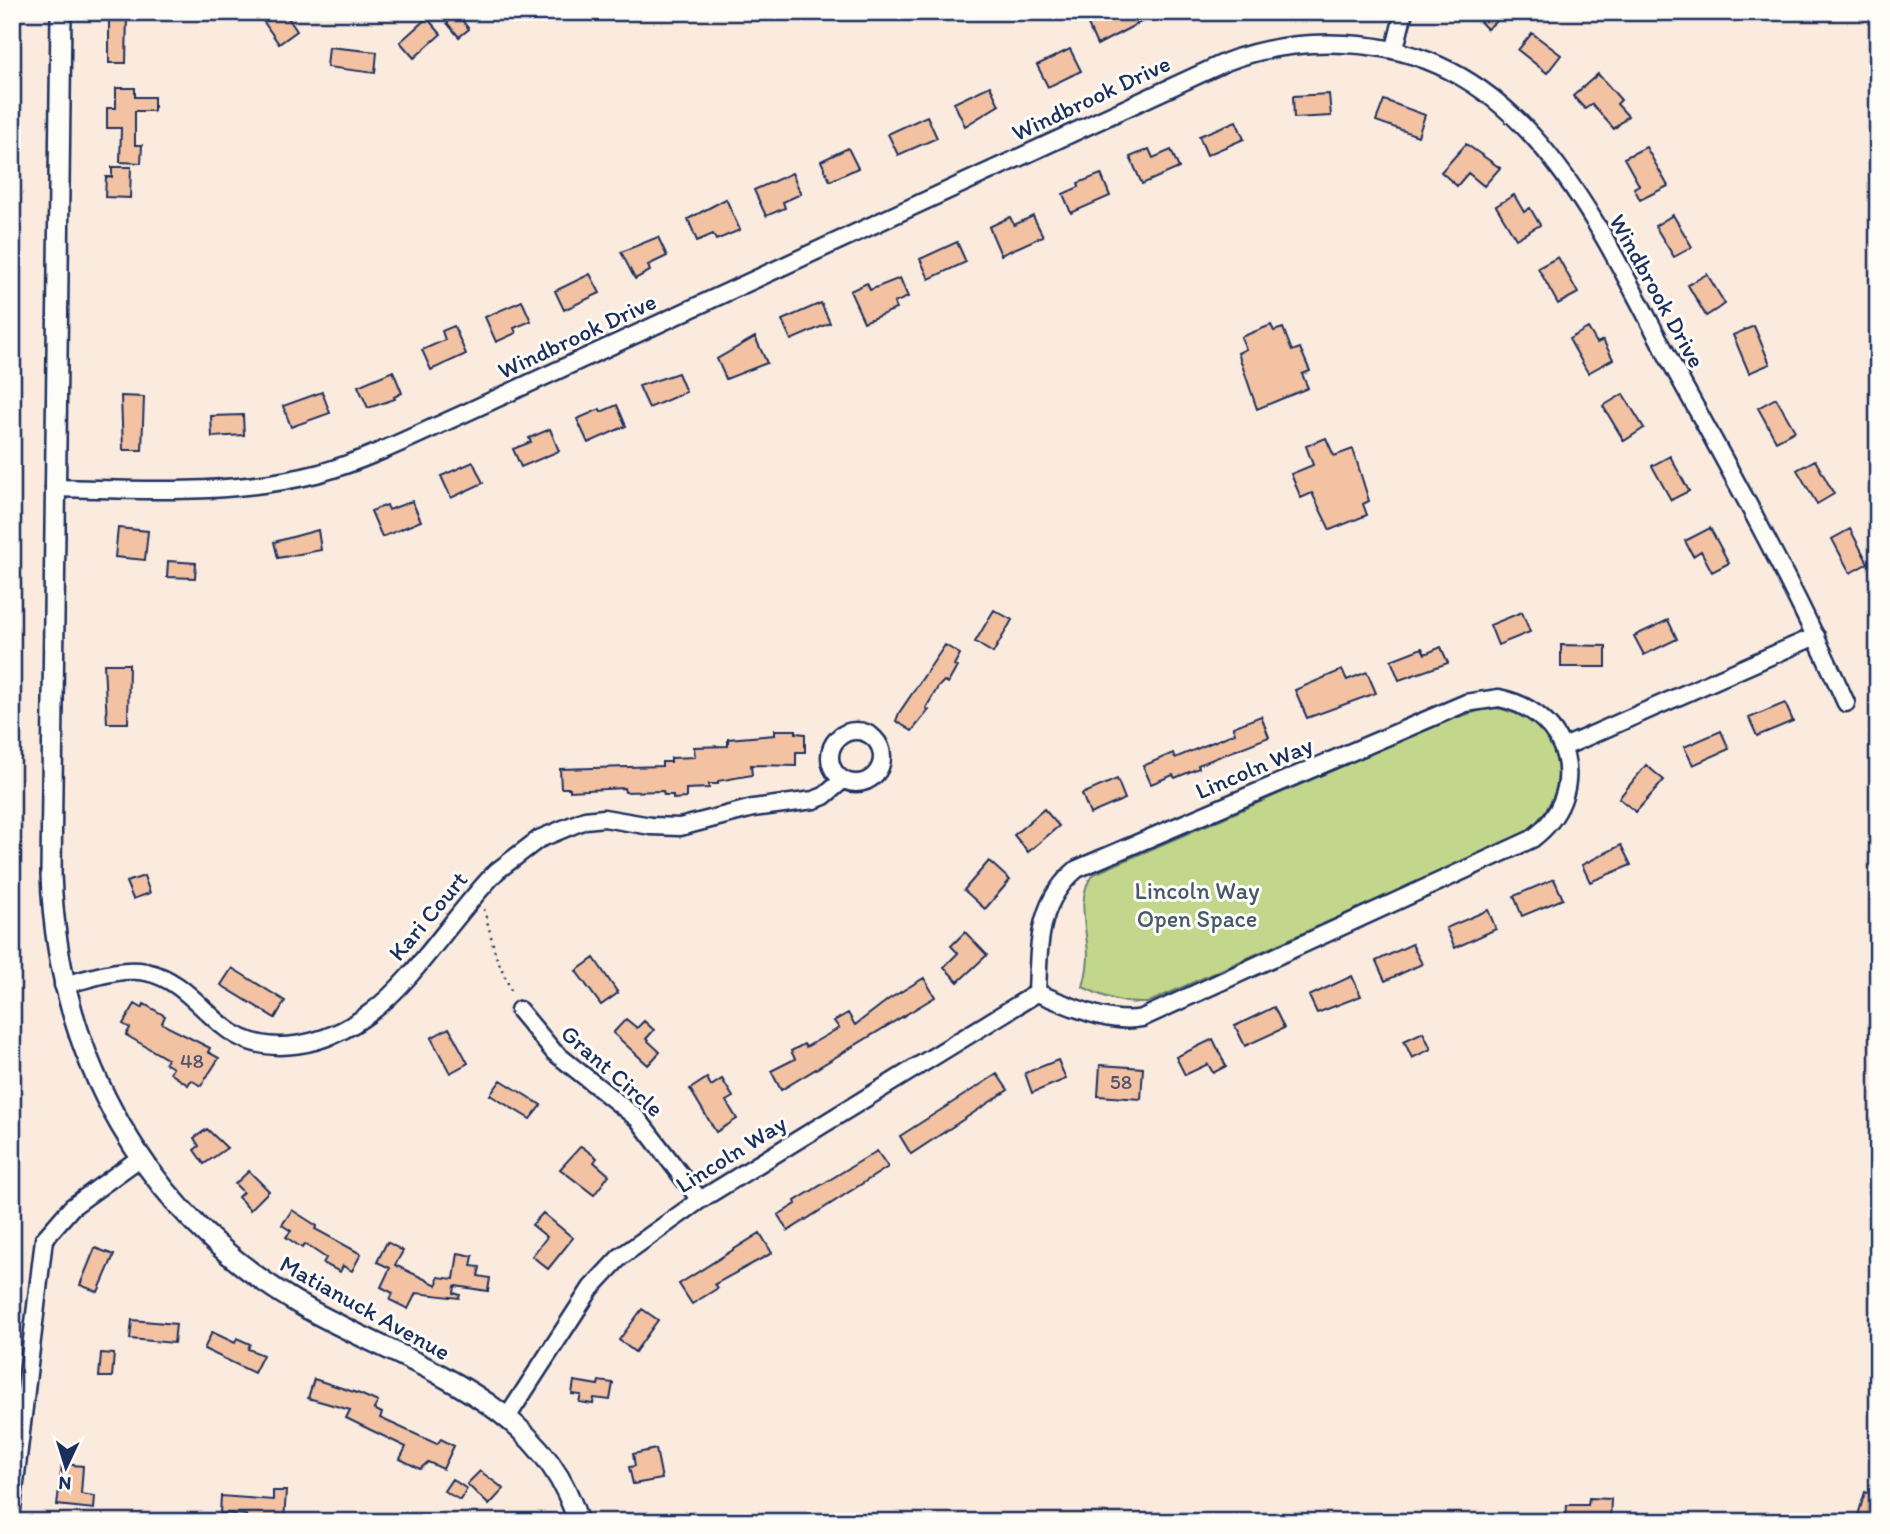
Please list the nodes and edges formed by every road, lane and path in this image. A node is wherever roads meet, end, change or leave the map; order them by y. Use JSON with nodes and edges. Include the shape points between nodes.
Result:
{"nodes":[{"id":1,"x":61,"y":12,"type":"edge"},
{"id":2,"x":1404,"y":12,"type":"edge"},
{"id":3,"x":1395,"y":48,"type":"junction"},
{"id":4,"x":54,"y":488,"type":"junction"},
{"id":5,"x":1816,"y":636,"type":"junction"},
{"id":6,"x":1846,"y":703,"type":"dead end"},
{"id":7,"x":1564,"y":747,"type":"junction"},
{"id":8,"x":843,"y":780,"type":"dead end"},
{"id":9,"x":474,"y":895,"type":"junction"},
{"id":10,"x":63,"y":985,"type":"junction"},
{"id":11,"x":1037,"y":993,"type":"junction"},
{"id":12,"x":519,"y":1010,"type":"joint"},
{"id":13,"x":141,"y":1157,"type":"junction"},
{"id":14,"x":700,"y":1200,"type":"junction"},
{"id":15,"x":508,"y":1416,"type":"junction"},
{"id":16,"x":15,"y":1455,"type":"edge"},
{"id":17,"x":12,"y":1508,"type":"edge"},
{"id":18,"x":578,"y":1522,"type":"edge"}],
"edges":[{"from":1,"to":4,"type":"street","name":"Matianuck Avenue"},
{"from":2,"to":3,"type":"street"},
{"from":3,"to":4,"type":"street","name":"Windbrook Drive","via":[[1298,44],[1238,57],[339,467],[221,490]]},
{"from":3,"to":5,"type":"street","name":"Windbrook Drive","via":[[1489,93],[1549,152],[1596,226],[1777,555]]},
{"from":4,"to":10,"type":"street","name":"Matianuck Avenue","via":[[51,874],[52,917]]},
{"from":5,"to":6,"type":"street","name":"Windbrook Drive"},
{"from":5,"to":7,"type":"street"},
{"from":7,"to":11,"type":"street","via":[[1566,784],[1558,809],[1541,832],[1521,845],[1142,1018],[1098,1014]]},
{"from":7,"to":11,"type":"street","name":"Lincoln Way","via":[[1548,723],[1527,707],[1499,698],[1474,700],[1077,869],[1057,888],[1046,908]]},
{"from":8,"to":9,"type":"street","name":"Kari Court","via":[[814,800],[752,808],[695,825],[666,828],[604,818],[578,821],[514,856]]},
{"from":9,"to":10,"type":"street","name":"Kari Court","via":[[377,1007],[349,1026],[300,1044],[270,1047],[244,1039],[221,1025],[179,986],[146,972],[118,972]]},
{"from":9,"to":12,"type":"path","via":[[488,916],[496,956]]},
{"from":10,"to":13,"type":"street","name":"Matianuck Avenue","via":[[90,1067]]},
{"from":11,"to":14,"type":"street","name":"Lincoln Way"},
{"from":12,"to":14,"type":"street","name":"Grant Circle","via":[[554,1052],[644,1126]]},
{"from":13,"to":15,"type":"street","name":"Matianuck Avenue","via":[[196,1222],[268,1284]]},
{"from":13,"to":16,"type":"street","via":[[72,1207],[44,1239]]},
{"from":14,"to":15,"type":"street","name":"Lincoln Way","via":[[604,1272]]},
{"from":15,"to":18,"type":"street","name":"Matianuck Avenue","via":[[551,1463]]},
{"from":16,"to":17,"type":"street"}]}
